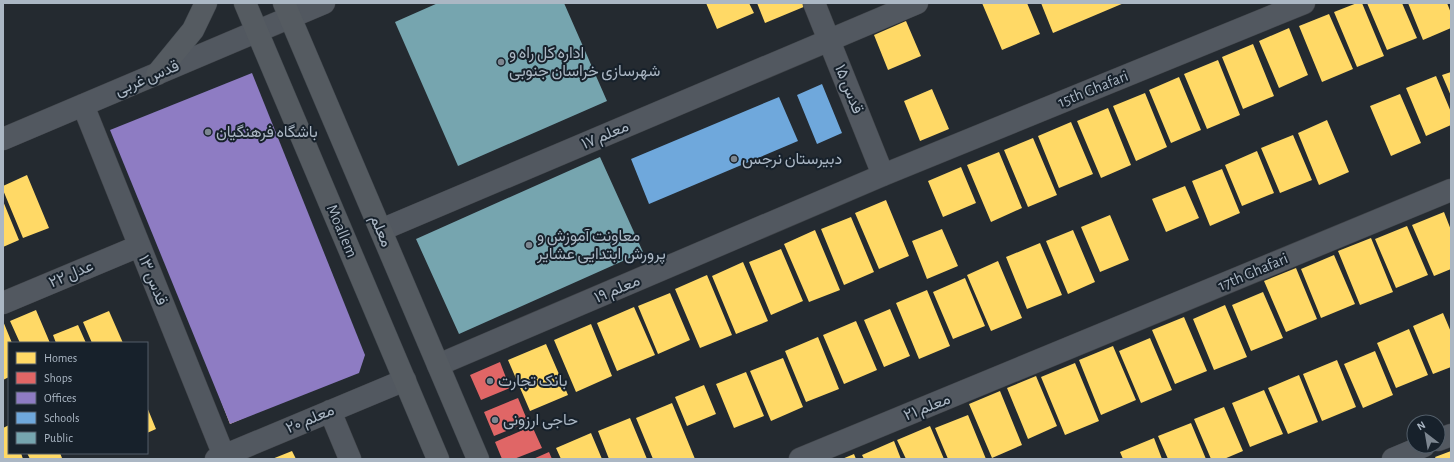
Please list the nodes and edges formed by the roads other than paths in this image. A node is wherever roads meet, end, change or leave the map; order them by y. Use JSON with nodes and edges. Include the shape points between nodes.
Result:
{"nodes":[{"id":1,"x":206,"y":3,"type":"edge"},
{"id":2,"x":245,"y":3,"type":"edge"},
{"id":3,"x":324,"y":3,"type":"edge"},
{"id":4,"x":814,"y":3,"type":"edge"},
{"id":5,"x":917,"y":3,"type":"edge"},
{"id":6,"x":1304,"y":3,"type":"edge"},
{"id":7,"x":287,"y":10,"type":"edge"},
{"id":8,"x":257,"y":32,"type":"junction"},
{"id":9,"x":830,"y":40,"type":"junction"},
{"id":10,"x":157,"y":74,"type":"junction"},
{"id":11,"x":83,"y":105,"type":"junction"},
{"id":12,"x":3,"y":139,"type":"edge"},
{"id":13,"x":883,"y":175,"type":"junction"},
{"id":14,"x":1451,"y":190,"type":"edge"},
{"id":15,"x":381,"y":230,"type":"junction"},
{"id":16,"x":139,"y":246,"type":"junction"},
{"id":17,"x":3,"y":303,"type":"edge"},
{"id":18,"x":1054,"y":355,"type":"joint"},
{"id":19,"x":438,"y":365,"type":"junction"},
{"id":20,"x":405,"y":380,"type":"junction"},
{"id":21,"x":330,"y":411,"type":"junction"},
{"id":22,"x":1406,"y":454,"type":"edge"},
{"id":23,"x":220,"y":457,"type":"edge"},
{"id":24,"x":350,"y":459,"type":"edge"},
{"id":25,"x":438,"y":459,"type":"edge"},
{"id":26,"x":478,"y":459,"type":"edge"},
{"id":27,"x":800,"y":459,"type":"edge"},
{"id":28,"x":1393,"y":459,"type":"edge"}],
"edges":[{"from":1,"to":10,"type":"main road","via":[[193,30]]},
{"from":2,"to":8,"type":"main road","name":"Moallem"},
{"from":3,"to":7,"type":"street","name":"قدس غربی"},
{"from":4,"to":9,"type":"street","name":"قدس ۱۵"},
{"from":5,"to":9,"type":"street","name":"معلم ۱۷"},
{"from":6,"to":13,"type":"street","name":"15th Ghafari"},
{"from":7,"to":8,"type":"street","name":"قدس غربی"},
{"from":7,"to":15,"type":"main road","name":"معلم"},
{"from":8,"to":10,"type":"street","name":"قدس غربی"},
{"from":8,"to":20,"type":"main road","name":"Moallem"},
{"from":9,"to":13,"type":"street","name":"قدس ۱۵"},
{"from":9,"to":15,"type":"street","name":"معلم ۱۷"},
{"from":10,"to":11,"type":"street","name":"قدس غربی"},
{"from":11,"to":12,"type":"street","name":"قدس غربی"},
{"from":11,"to":16,"type":"street","name":"قدس ۱۳"},
{"from":13,"to":19,"type":"street","name":"معلم ۱۹"},
{"from":14,"to":18,"type":"street","name":"17th Ghafari"},
{"from":15,"to":19,"type":"main road","name":"معلم"},
{"from":16,"to":17,"type":"street","name":"عدل ۲۲"},
{"from":16,"to":23,"type":"street","name":"قدس ۱۳"},
{"from":18,"to":27,"type":"street","name":"معلم ۲۱"},
{"from":19,"to":26,"type":"main road","name":"معلم"},
{"from":20,"to":21,"type":"street","name":"معلم ۲۰"},
{"from":20,"to":25,"type":"main road","name":"Moallem"},
{"from":21,"to":23,"type":"street","name":"معلم ۲۰"},
{"from":21,"to":24,"type":"street"},
{"from":22,"to":28,"type":"street"}]}
